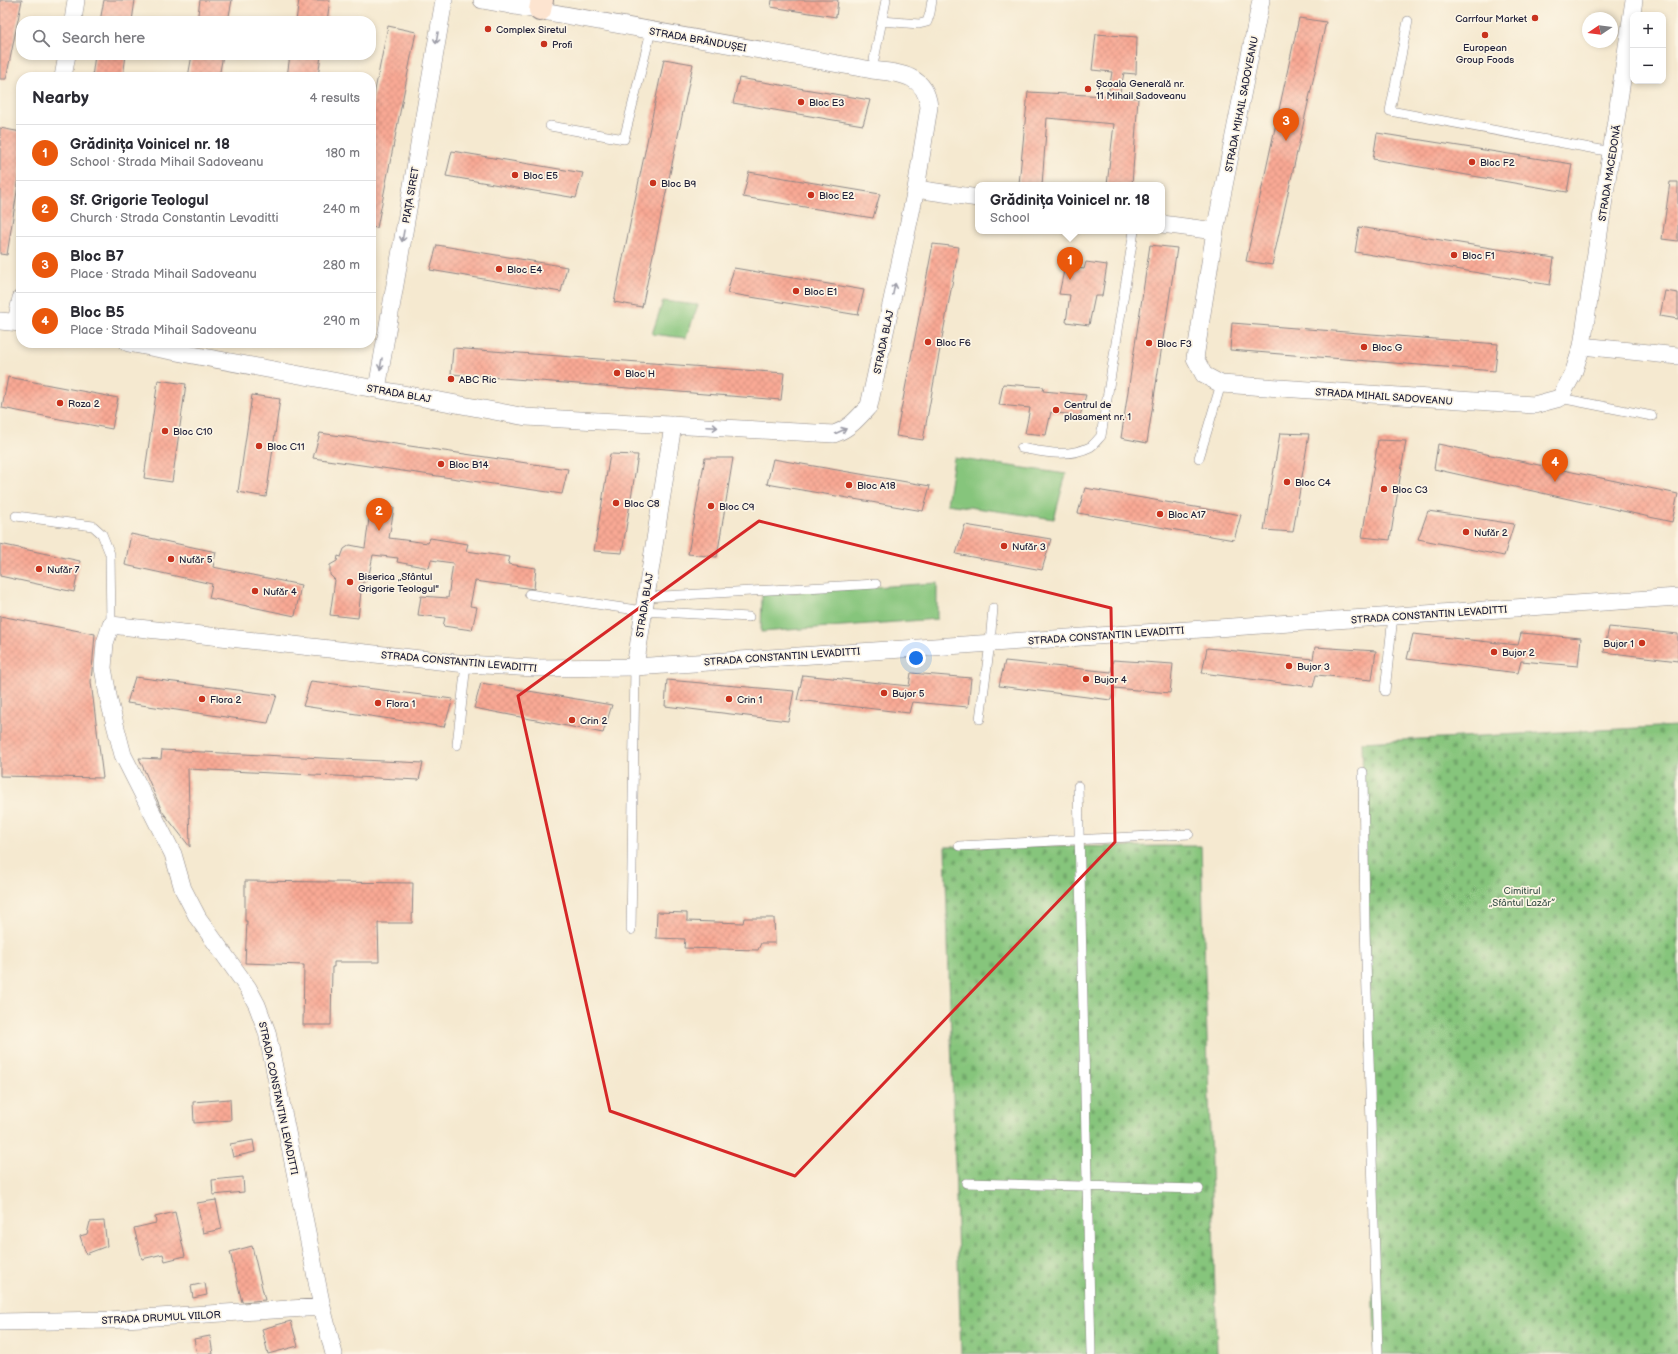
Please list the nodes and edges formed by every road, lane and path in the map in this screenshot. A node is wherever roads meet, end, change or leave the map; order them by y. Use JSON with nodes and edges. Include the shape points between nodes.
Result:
{"nodes":[{"id":1,"x":76,"y":0,"type":"edge"},
{"id":2,"x":444,"y":0,"type":"edge"},
{"id":3,"x":482,"y":0,"type":"edge"},
{"id":4,"x":886,"y":0,"type":"edge"},
{"id":5,"x":932,"y":0,"type":"edge"},
{"id":6,"x":1261,"y":0,"type":"edge"},
{"id":7,"x":1634,"y":0,"type":"edge"},
{"id":8,"x":541,"y":5,"type":"edge"},
{"id":9,"x":74,"y":16,"type":"edge"},
{"id":10,"x":882,"y":21,"type":"junction"},
{"id":11,"x":1408,"y":21,"type":"dead end"},
{"id":12,"x":651,"y":31,"type":"junction"},
{"id":13,"x":66,"y":60,"type":"edge"},
{"id":14,"x":872,"y":70,"type":"junction"},
{"id":15,"x":64,"y":72,"type":"edge"},
{"id":16,"x":914,"y":79,"type":"joint"},
{"id":17,"x":550,"y":126,"type":"dead end"},
{"id":18,"x":1612,"y":152,"type":"junction"},
{"id":19,"x":916,"y":189,"type":"junction"},
{"id":20,"x":975,"y":198,"type":"edge"},
{"id":21,"x":1165,"y":224,"type":"edge"},
{"id":22,"x":1215,"y":231,"type":"junction"},
{"id":23,"x":1134,"y":234,"type":"edge"},
{"id":24,"x":16,"y":311,"type":"edge"},
{"id":25,"x":12,"y":322,"type":"edge"},
{"id":26,"x":1582,"y":346,"type":"junction"},
{"id":27,"x":155,"y":348,"type":"edge"},
{"id":28,"x":1678,"y":356,"type":"edge"},
{"id":29,"x":1221,"y":384,"type":"junction"},
{"id":30,"x":377,"y":389,"type":"junction"},
{"id":31,"x":1560,"y":398,"type":"junction"},
{"id":32,"x":1652,"y":416,"type":"dead end"},
{"id":33,"x":673,"y":425,"type":"junction"},
{"id":34,"x":1021,"y":448,"type":"dead end"},
{"id":35,"x":1199,"y":458,"type":"dead end"},
{"id":36,"x":16,"y":516,"type":"dead end"},
{"id":37,"x":876,"y":584,"type":"dead end"},
{"id":38,"x":529,"y":594,"type":"dead end"},
{"id":39,"x":1678,"y":597,"type":"edge"},
{"id":40,"x":644,"y":604,"type":"junction"},
{"id":41,"x":993,"y":608,"type":"dead end"},
{"id":42,"x":1393,"y":616,"type":"junction"},
{"id":43,"x":749,"y":617,"type":"dead end"},
{"id":44,"x":111,"y":625,"type":"junction"},
{"id":45,"x":990,"y":643,"type":"junction"},
{"id":46,"x":466,"y":664,"type":"junction"},
{"id":47,"x":635,"y":667,"type":"junction"},
{"id":48,"x":1384,"y":691,"type":"dead end"},
{"id":49,"x":980,"y":719,"type":"dead end"},
{"id":50,"x":456,"y":746,"type":"dead end"},
{"id":51,"x":1363,"y":772,"type":"dead end"},
{"id":52,"x":1078,"y":786,"type":"dead end"},
{"id":53,"x":1189,"y":834,"type":"dead end"},
{"id":54,"x":1079,"y":839,"type":"junction"},
{"id":55,"x":959,"y":846,"type":"dead end"},
{"id":56,"x":631,"y":930,"type":"dead end"},
{"id":57,"x":966,"y":1183,"type":"dead end"},
{"id":58,"x":1087,"y":1185,"type":"junction"},
{"id":59,"x":1199,"y":1189,"type":"dead end"},
{"id":60,"x":322,"y":1307,"type":"junction"},
{"id":61,"x":0,"y":1322,"type":"edge"},
{"id":62,"x":334,"y":1354,"type":"edge"},
{"id":63,"x":1091,"y":1354,"type":"edge"},
{"id":64,"x":1378,"y":1354,"type":"edge"}],
"edges":[{"from":1,"to":9,"type":"street"},
{"from":2,"to":30,"type":"street","name":"PIAȚA SIRET","one_way":true},
{"from":3,"to":8,"type":"street","name":"STRADA BRÂNDUȘEI"},
{"from":4,"to":10,"type":"lane"},
{"from":5,"to":10,"type":"lane","via":[[927,22],[919,24]]},
{"from":6,"to":22,"type":"street","name":"STRADA MIHAIL SADOVEANU"},
{"from":7,"to":18,"type":"street","name":"STRADA MACEDONĂ"},
{"from":8,"to":12,"type":"street","name":"STRADA BRÂNDUȘEI"},
{"from":10,"to":14,"type":"lane"},
{"from":11,"to":18,"type":"lane","via":[[1390,111]]},
{"from":12,"to":14,"type":"street","name":"STRADA BRÂNDUȘEI"},
{"from":12,"to":17,"type":"lane","via":[[624,139]]},
{"from":13,"to":15,"type":"street"},
{"from":14,"to":16,"type":"street","name":"STRADA BRÂNDUȘEI"},
{"from":16,"to":19,"type":"street","name":"STRADA BLAJ","via":[[928,96],[929,107]]},
{"from":18,"to":26,"type":"street","name":"STRADA MACEDONĂ"},
{"from":19,"to":20,"type":"street"},
{"from":33,"to":19,"type":"street","name":"STRADA BLAJ","one_way":true,"via":[[834,434],[855,422],[869,406]]},
{"from":21,"to":22,"type":"street"},
{"from":22,"to":29,"type":"street","name":"STRADA MIHAIL SADOVEANU","via":[[1195,358],[1204,375]]},
{"from":23,"to":34,"type":"lane","via":[[1101,436],[1091,446],[1078,451],[1057,454]]},
{"from":24,"to":25,"type":"street"},
{"from":26,"to":28,"type":"street"},
{"from":26,"to":31,"type":"street","via":[[1573,374]]},
{"from":27,"to":30,"type":"street","name":"STRADA BLAJ"},
{"from":29,"to":31,"type":"street","name":"STRADA MIHAIL SADOVEANU","via":[[1504,404],[1534,405]]},
{"from":29,"to":35,"type":"lane"},
{"from":30,"to":33,"type":"street","name":"STRADA BLAJ","via":[[526,416]]},
{"from":31,"to":32,"type":"lane"},
{"from":33,"to":40,"type":"street","name":"STRADA BLAJ"},
{"from":36,"to":44,"type":"lane","via":[[93,526],[102,534],[110,554]]},
{"from":37,"to":40,"type":"lane"},
{"from":38,"to":40,"type":"lane"},
{"from":39,"to":42,"type":"street","name":"STRADA CONSTANTIN LEVADITTI"},
{"from":40,"to":43,"type":"lane"},
{"from":40,"to":47,"type":"street","name":"STRADA BLAJ"},
{"from":41,"to":45,"type":"lane"},
{"from":42,"to":45,"type":"street","name":"STRADA CONSTANTIN LEVADITTI"},
{"from":42,"to":48,"type":"lane"},
{"from":44,"to":46,"type":"street","name":"STRADA CONSTANTIN LEVADITTI"},
{"from":44,"to":60,"type":"street","name":"STRADA CONSTANTIN LEVADITTI","via":[[105,643],[103,668],[123,755],[172,854],[183,889],[198,918],[248,988],[267,1032]]},
{"from":45,"to":47,"type":"street","name":"STRADA CONSTANTIN LEVADITTI"},
{"from":45,"to":49,"type":"lane"},
{"from":46,"to":47,"type":"street","name":"STRADA CONSTANTIN LEVADITTI","via":[[535,668]]},
{"from":46,"to":50,"type":"lane"},
{"from":47,"to":56,"type":"lane"},
{"from":51,"to":64,"type":"lane","via":[[1365,928]]},
{"from":52,"to":54,"type":"lane"},
{"from":53,"to":54,"type":"lane"},
{"from":54,"to":55,"type":"lane"},
{"from":54,"to":58,"type":"lane"},
{"from":57,"to":58,"type":"lane"},
{"from":58,"to":59,"type":"lane"},
{"from":58,"to":63,"type":"lane"},
{"from":60,"to":61,"type":"street","name":"STRADA DRUMUL VIILOR","via":[[108,1320]]},
{"from":60,"to":62,"type":"street","name":"STRADA CONSTANTIN LEVADITTI"}]}
